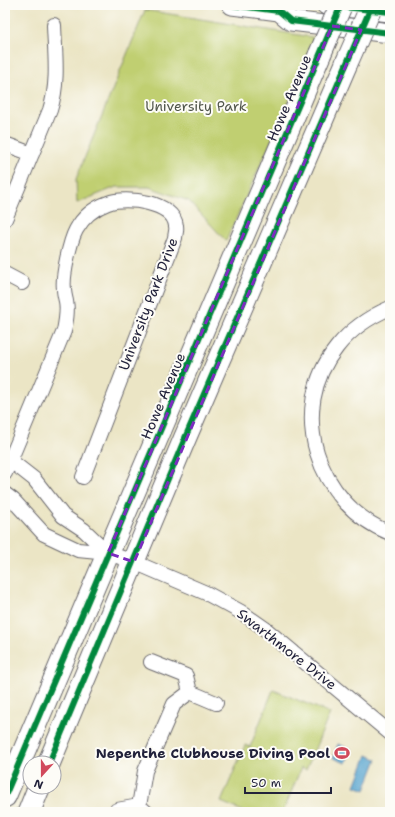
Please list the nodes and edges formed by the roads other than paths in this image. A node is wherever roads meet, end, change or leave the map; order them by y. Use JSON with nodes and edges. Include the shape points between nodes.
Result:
{"nodes":[{"id":1,"x":232,"y":5,"type":"edge"},
{"id":2,"x":326,"y":5,"type":"edge"},
{"id":3,"x":341,"y":5,"type":"edge"},
{"id":4,"x":372,"y":5,"type":"edge"},
{"id":5,"x":284,"y":8,"type":"edge"},
{"id":6,"x":390,"y":12,"type":"edge"},
{"id":7,"x":54,"y":25,"type":"dead end"},
{"id":8,"x":390,"y":33,"type":"edge"},
{"id":9,"x":5,"y":144,"type":"edge"},
{"id":10,"x":32,"y":154,"type":"junction"},
{"id":11,"x":5,"y":219,"type":"edge"},
{"id":12,"x":5,"y":274,"type":"edge"},
{"id":13,"x":22,"y":283,"type":"dead end"},
{"id":14,"x":390,"y":308,"type":"edge"},
{"id":15,"x":8,"y":467,"type":"edge"},
{"id":16,"x":83,"y":477,"type":"dead end"},
{"id":17,"x":5,"y":494,"type":"edge"},
{"id":18,"x":390,"y":533,"type":"edge"},
{"id":19,"x":108,"y":553,"type":"junction"},
{"id":20,"x":134,"y":562,"type":"junction"},
{"id":21,"x":151,"y":662,"type":"dead end"},
{"id":22,"x":190,"y":692,"type":"junction"},
{"id":23,"x":216,"y":703,"type":"dead end"},
{"id":24,"x":390,"y":733,"type":"edge"},
{"id":25,"x":52,"y":755,"type":"edge"},
{"id":26,"x":36,"y":795,"type":"edge"},
{"id":27,"x":5,"y":796,"type":"edge"},
{"id":28,"x":143,"y":809,"type":"edge"},
{"id":29,"x":29,"y":812,"type":"edge"},
{"id":30,"x":116,"y":812,"type":"edge"}],
"edges":[{"from":1,"to":5,"type":"street"},
{"from":2,"to":6,"type":"street"},
{"from":3,"to":19,"type":"main road","name":"Howe Avenue","bridge":true},
{"from":4,"to":20,"type":"main road","bridge":true},
{"from":5,"to":8,"type":"street","via":[[291,21]]},
{"from":7,"to":10,"type":"street","via":[[54,98]]},
{"from":9,"to":10,"type":"street"},
{"from":10,"to":11,"type":"street"},
{"from":12,"to":13,"type":"street"},
{"from":14,"to":18,"type":"street","via":[[360,324],[329,358],[314,396],[312,426],[314,446],[319,460],[326,478],[337,494],[349,508],[366,521]]},
{"from":15,"to":16,"type":"street","name":"University Park Drive","via":[[64,331],[67,312],[64,281],[71,242],[76,231],[89,214],[110,202],[121,200],[153,204],[170,214],[177,226],[174,238]]},
{"from":15,"to":19,"type":"street","name":"University Park Drive","via":[[34,479],[63,516],[84,530]]},
{"from":17,"to":19,"type":"street","via":[[44,534],[78,550]]},
{"from":19,"to":20,"type":"street","name":"Swarthmore Drive"},
{"from":19,"to":27,"type":"main road","name":"Howe Avenue"},
{"from":20,"to":24,"type":"street","name":"Swarthmore Drive","via":[[206,593],[241,612],[264,628]]},
{"from":20,"to":25,"type":"main road"},
{"from":21,"to":22,"type":"street","via":[[186,676]]},
{"from":22,"to":23,"type":"street"},
{"from":22,"to":28,"type":"street","via":[[174,704],[145,771]]},
{"from":26,"to":29,"type":"main road"},
{"from":28,"to":30,"type":"street"}]}
